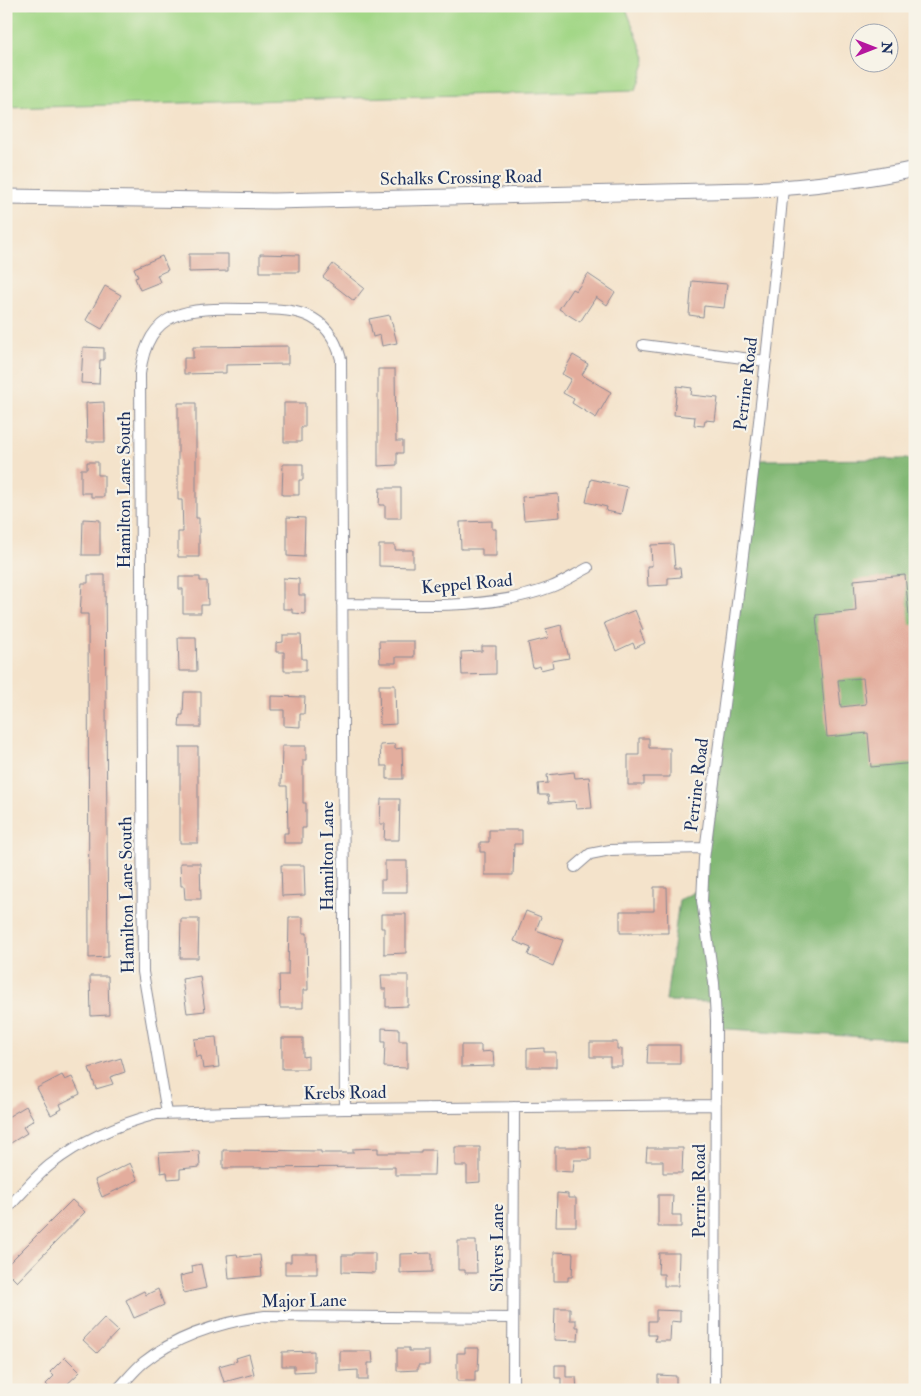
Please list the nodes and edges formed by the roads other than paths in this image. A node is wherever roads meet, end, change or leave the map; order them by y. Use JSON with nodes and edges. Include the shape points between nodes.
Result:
{"nodes":[{"id":1,"x":915,"y":169,"type":"edge"},
{"id":2,"x":783,"y":188,"type":"junction"},
{"id":3,"x":6,"y":198,"type":"edge"},
{"id":4,"x":643,"y":345,"type":"dead end"},
{"id":5,"x":766,"y":361,"type":"junction"},
{"id":6,"x":588,"y":568,"type":"dead end"},
{"id":7,"x":342,"y":604,"type":"junction"},
{"id":8,"x":705,"y":848,"type":"junction"},
{"id":9,"x":575,"y":867,"type":"dead end"},
{"id":10,"x":715,"y":1105,"type":"junction"},
{"id":11,"x":514,"y":1107,"type":"junction"},
{"id":12,"x":345,"y":1109,"type":"junction"},
{"id":13,"x":166,"y":1113,"type":"junction"},
{"id":14,"x":6,"y":1210,"type":"edge"},
{"id":15,"x":513,"y":1318,"type":"junction"},
{"id":16,"x":117,"y":1390,"type":"edge"},
{"id":17,"x":513,"y":1390,"type":"edge"},
{"id":18,"x":715,"y":1390,"type":"edge"}],
"edges":[{"from":1,"to":2,"type":"street","name":"Schalks Crossing Road","via":[[875,178]]},
{"from":2,"to":3,"type":"street","name":"Schalks Crossing Road","via":[[273,201]]},
{"from":2,"to":5,"type":"street","name":"Perrine Road"},
{"from":4,"to":5,"type":"street"},
{"from":5,"to":8,"type":"street","name":"Perrine Road"},
{"from":6,"to":7,"type":"street","name":"Keppel Road","via":[[552,587],[482,602]]},
{"from":7,"to":12,"type":"street","name":"Hamilton Lane"},
{"from":7,"to":13,"type":"street","name":"Hamilton Lane South","via":[[342,371],[338,347],[317,320],[286,309],[200,308],[174,316],[149,337],[142,353],[140,374],[143,972]]},
{"from":8,"to":9,"type":"street","via":[[610,850],[590,854]]},
{"from":8,"to":10,"type":"street","name":"Perrine Road","via":[[702,901],[714,983]]},
{"from":10,"to":11,"type":"street","name":"Krebs Road"},
{"from":10,"to":18,"type":"street","name":"Perrine Road"},
{"from":11,"to":12,"type":"street","name":"Krebs Road"},
{"from":11,"to":15,"type":"street","name":"Silvers Lane"},
{"from":12,"to":13,"type":"street","name":"Krebs Road"},
{"from":13,"to":14,"type":"street","name":"Krebs Road","via":[[127,1122],[72,1150],[48,1166]]},
{"from":15,"to":16,"type":"street","name":"Major Lane","via":[[266,1316],[233,1320],[175,1340],[143,1363]]},
{"from":15,"to":17,"type":"street","name":"Silvers Lane"}]}
